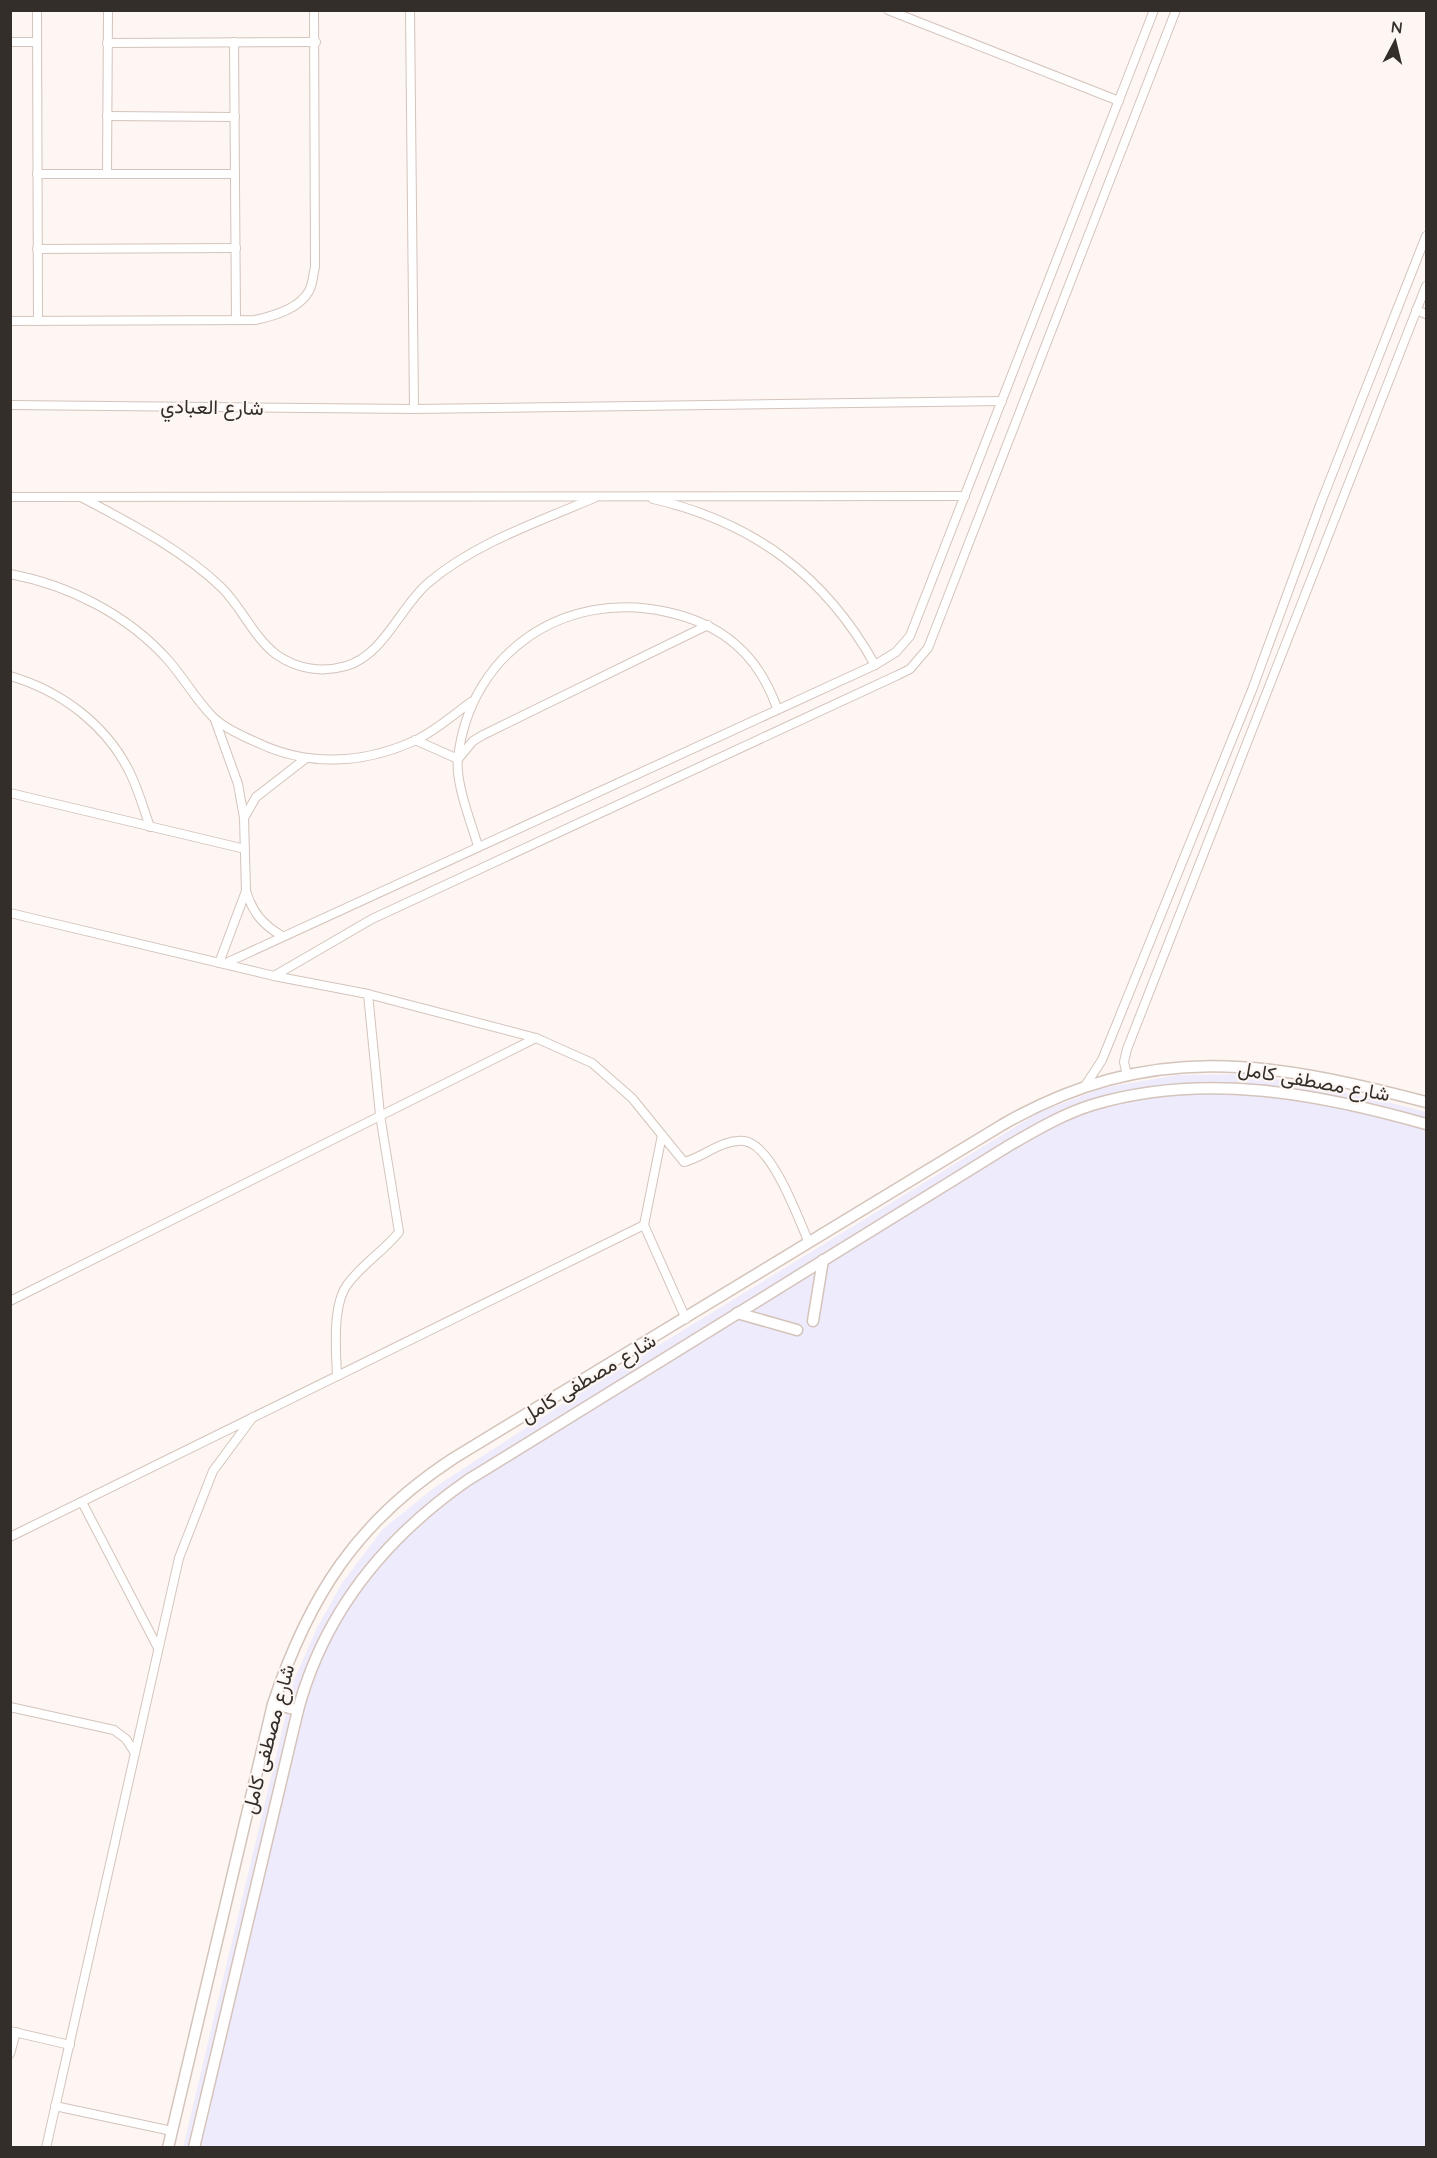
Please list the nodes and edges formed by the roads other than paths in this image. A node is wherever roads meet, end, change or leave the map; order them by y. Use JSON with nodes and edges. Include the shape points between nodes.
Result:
{"nodes":[{"id":1,"x":37,"y":10,"type":"edge"},
{"id":2,"x":108,"y":10,"type":"edge"},
{"id":3,"x":314,"y":10,"type":"edge"},
{"id":4,"x":410,"y":10,"type":"edge"},
{"id":5,"x":888,"y":10,"type":"edge"},
{"id":6,"x":1154,"y":10,"type":"edge"},
{"id":7,"x":1176,"y":10,"type":"edge"},
{"id":8,"x":10,"y":42,"type":"edge"},
{"id":9,"x":37,"y":42,"type":"junction"},
{"id":10,"x":234,"y":42,"type":"junction"},
{"id":11,"x":316,"y":42,"type":"junction"},
{"id":12,"x":108,"y":43,"type":"junction"},
{"id":13,"x":1119,"y":101,"type":"junction"},
{"id":14,"x":107,"y":116,"type":"junction"},
{"id":15,"x":235,"y":117,"type":"junction"},
{"id":16,"x":37,"y":174,"type":"junction"},
{"id":17,"x":107,"y":174,"type":"junction"},
{"id":18,"x":235,"y":174,"type":"junction"},
{"id":19,"x":1426,"y":236,"type":"edge"},
{"id":20,"x":236,"y":248,"type":"junction"},
{"id":21,"x":37,"y":249,"type":"junction"},
{"id":22,"x":1426,"y":286,"type":"edge"},
{"id":23,"x":1416,"y":310,"type":"junction"},
{"id":24,"x":1426,"y":314,"type":"edge"},
{"id":25,"x":236,"y":320,"type":"junction"},
{"id":26,"x":10,"y":321,"type":"edge"},
{"id":27,"x":38,"y":321,"type":"junction"},
{"id":28,"x":1002,"y":401,"type":"junction"},
{"id":29,"x":10,"y":405,"type":"edge"},
{"id":30,"x":414,"y":409,"type":"junction"},
{"id":31,"x":80,"y":496,"type":"junction"},
{"id":32,"x":598,"y":496,"type":"junction"},
{"id":33,"x":638,"y":496,"type":"junction"},
{"id":34,"x":965,"y":496,"type":"junction"},
{"id":35,"x":10,"y":497,"type":"edge"},
{"id":36,"x":10,"y":574,"type":"edge"},
{"id":37,"x":708,"y":625,"type":"junction"},
{"id":38,"x":875,"y":665,"type":"junction"},
{"id":39,"x":10,"y":676,"type":"edge"},
{"id":40,"x":471,"y":702,"type":"junction"},
{"id":41,"x":777,"y":708,"type":"junction"},
{"id":42,"x":214,"y":719,"type":"junction"},
{"id":43,"x":416,"y":740,"type":"junction"},
{"id":44,"x":305,"y":759,"type":"junction"},
{"id":45,"x":458,"y":759,"type":"junction"},
{"id":46,"x":10,"y":793,"type":"edge"},
{"id":47,"x":244,"y":818,"type":"junction"},
{"id":48,"x":150,"y":827,"type":"junction"},
{"id":49,"x":478,"y":846,"type":"junction"},
{"id":50,"x":245,"y":849,"type":"junction"},
{"id":51,"x":246,"y":891,"type":"junction"},
{"id":52,"x":10,"y":914,"type":"edge"},
{"id":53,"x":282,"y":936,"type":"junction"},
{"id":54,"x":222,"y":963,"type":"junction"},
{"id":55,"x":274,"y":976,"type":"junction"},
{"id":56,"x":368,"y":994,"type":"junction"},
{"id":57,"x":536,"y":1038,"type":"junction"},
{"id":58,"x":1127,"y":1074,"type":"junction"},
{"id":59,"x":1353,"y":1085,"type":"junction"},
{"id":60,"x":1085,"y":1086,"type":"junction"},
{"id":61,"x":1426,"y":1102,"type":"edge"},
{"id":62,"x":1349,"y":1105,"type":"junction"},
{"id":63,"x":380,"y":1115,"type":"junction"},
{"id":64,"x":1426,"y":1124,"type":"edge"},
{"id":65,"x":662,"y":1135,"type":"junction"},
{"id":66,"x":644,"y":1225,"type":"junction"},
{"id":67,"x":809,"y":1244,"type":"junction"},
{"id":68,"x":823,"y":1260,"type":"junction"},
{"id":69,"x":777,"y":1263,"type":"junction"},
{"id":70,"x":762,"y":1272,"type":"junction"},
{"id":71,"x":789,"y":1281,"type":"junction"},
{"id":72,"x":773,"y":1291,"type":"junction"},
{"id":73,"x":10,"y":1301,"type":"edge"},
{"id":74,"x":737,"y":1313,"type":"junction"},
{"id":75,"x":686,"y":1319,"type":"junction"},
{"id":76,"x":813,"y":1321,"type":"dead end"},
{"id":77,"x":797,"y":1330,"type":"dead end"},
{"id":78,"x":337,"y":1376,"type":"junction"},
{"id":79,"x":253,"y":1417,"type":"junction"},
{"id":80,"x":82,"y":1502,"type":"junction"},
{"id":81,"x":10,"y":1537,"type":"edge"},
{"id":82,"x":159,"y":1648,"type":"junction"},
{"id":83,"x":273,"y":1704,"type":"junction"},
{"id":84,"x":11,"y":1709,"type":"edge"},
{"id":85,"x":298,"y":1710,"type":"junction"},
{"id":86,"x":135,"y":1753,"type":"junction"},
{"id":87,"x":13,"y":2032,"type":"edge"},
{"id":88,"x":70,"y":2045,"type":"junction"},
{"id":89,"x":10,"y":2054,"type":"edge"},
{"id":90,"x":56,"y":2106,"type":"junction"},
{"id":91,"x":172,"y":2130,"type":"junction"},
{"id":92,"x":46,"y":2148,"type":"edge"},
{"id":93,"x":168,"y":2148,"type":"edge"},
{"id":94,"x":194,"y":2148,"type":"edge"}],
"edges":[{"from":1,"to":9,"type":"street"},
{"from":2,"to":12,"type":"street"},
{"from":3,"to":11,"type":"street"},
{"from":4,"to":30,"type":"street"},
{"from":5,"to":13,"type":"street"},
{"from":6,"to":13,"type":"street"},
{"from":7,"to":55,"type":"street","via":[[928,648],[920,660],[898,675],[372,919]]},
{"from":8,"to":9,"type":"street"},
{"from":9,"to":16,"type":"street"},
{"from":10,"to":11,"type":"street"},
{"from":10,"to":12,"type":"street"},
{"from":10,"to":15,"type":"street"},
{"from":11,"to":25,"type":"street","via":[[315,267],[309,291],[276,316]]},
{"from":12,"to":14,"type":"street"},
{"from":13,"to":28,"type":"street"},
{"from":14,"to":15,"type":"street"},
{"from":14,"to":17,"type":"street"},
{"from":15,"to":18,"type":"street"},
{"from":16,"to":17,"type":"street"},
{"from":16,"to":21,"type":"street"},
{"from":17,"to":18,"type":"street"},
{"from":18,"to":20,"type":"street"},
{"from":19,"to":60,"type":"street","via":[[1252,690],[1102,1060]]},
{"from":20,"to":21,"type":"street"},
{"from":20,"to":25,"type":"street"},
{"from":21,"to":27,"type":"street"},
{"from":22,"to":23,"type":"street"},
{"from":23,"to":24,"type":"street"},
{"from":23,"to":58,"type":"street","via":[[1127,1049]]},
{"from":25,"to":27,"type":"street"},
{"from":26,"to":27,"type":"street"},
{"from":28,"to":30,"type":"street","name":"شارع العبادي"},
{"from":28,"to":34,"type":"street"},
{"from":29,"to":30,"type":"street","name":"شارع العبادي"},
{"from":31,"to":32,"type":"street"},
{"from":31,"to":32,"type":"street","via":[[154,537],[222,588],[275,654],[298,666],[323,670],[348,666],[370,653],[428,584],[481,547]]},
{"from":31,"to":35,"type":"street"},
{"from":32,"to":33,"type":"street"},
{"from":33,"to":34,"type":"street"},
{"from":33,"to":38,"type":"street","via":[[699,512],[738,528],[783,556],[822,590],[856,630]]},
{"from":34,"to":38,"type":"street","via":[[910,636],[896,652]]},
{"from":36,"to":42,"type":"street","via":[[59,588],[130,624],[167,659]]},
{"from":37,"to":40,"type":"street","via":[[646,607],[584,611],[528,636],[504,656]]},
{"from":37,"to":41,"type":"street","via":[[754,661]]},
{"from":37,"to":45,"type":"street","via":[[483,735]]},
{"from":38,"to":41,"type":"street"},
{"from":39,"to":48,"type":"street","via":[[61,698],[90,719],[113,745],[132,776]]},
{"from":40,"to":43,"type":"street"},
{"from":40,"to":45,"type":"street"},
{"from":41,"to":49,"type":"street"},
{"from":42,"to":44,"type":"street","via":[[268,748]]},
{"from":42,"to":47,"type":"street","via":[[235,773]]},
{"from":43,"to":44,"type":"street","via":[[371,755],[325,762]]},
{"from":43,"to":45,"type":"street"},
{"from":44,"to":47,"type":"street","via":[[256,797]]},
{"from":45,"to":49,"type":"street"},
{"from":46,"to":48,"type":"street"},
{"from":47,"to":50,"type":"street"},
{"from":48,"to":50,"type":"street"},
{"from":49,"to":53,"type":"street"},
{"from":50,"to":51,"type":"street"},
{"from":51,"to":53,"type":"street","via":[[252,910],[265,926]]},
{"from":51,"to":54,"type":"street"},
{"from":52,"to":54,"type":"street"},
{"from":53,"to":54,"type":"street"},
{"from":54,"to":55,"type":"street"},
{"from":55,"to":56,"type":"street"},
{"from":56,"to":57,"type":"street"},
{"from":56,"to":63,"type":"street"},
{"from":57,"to":63,"type":"street"},
{"from":57,"to":65,"type":"street","via":[[592,1063],[633,1098]]},
{"from":58,"to":59,"type":"street","name":"شارع مصطفى كامل","via":[[1218,1065]]},
{"from":58,"to":60,"type":"street","name":"شارع مصطفى كامل"},
{"from":59,"to":61,"type":"street","name":"شارع مصطفى كامل"},
{"from":59,"to":62,"type":"street"},
{"from":60,"to":67,"type":"street","name":"شارع مصطفى كامل","via":[[1034,1106]]},
{"from":62,"to":64,"type":"street","name":"شارع مصطفى كامل"},
{"from":62,"to":68,"type":"street","name":"شارع مصطفى كامل","via":[[1266,1090],[1211,1086],[1134,1094],[1090,1106],[1010,1145]]},
{"from":63,"to":73,"type":"street"},
{"from":63,"to":78,"type":"street","via":[[399,1232],[346,1285],[339,1301]]},
{"from":65,"to":66,"type":"street"},
{"from":65,"to":67,"type":"street","via":[[684,1162],[718,1146],[751,1143],[779,1176]]},
{"from":66,"to":75,"type":"street"},
{"from":66,"to":78,"type":"street"},
{"from":67,"to":69,"type":"street","name":"شارع مصطفى كامل"},
{"from":68,"to":71,"type":"street","name":"شارع مصطفى كامل"},
{"from":68,"to":76,"type":"street"},
{"from":69,"to":70,"type":"street","name":"شارع مصطفى كامل"},
{"from":69,"to":71,"type":"street"},
{"from":70,"to":72,"type":"street"},
{"from":70,"to":75,"type":"street","name":"شارع مصطفى كامل"},
{"from":71,"to":72,"type":"street","name":"شارع مصطفى كامل"},
{"from":72,"to":74,"type":"street","name":"شارع مصطفى كامل"},
{"from":74,"to":77,"type":"street"},
{"from":74,"to":85,"type":"street","name":"شارع مصطفى كامل","via":[[468,1480],[415,1520],[381,1554],[346,1600],[309,1675]]},
{"from":75,"to":83,"type":"street","name":"شارع مصطفى كامل","via":[[454,1458],[395,1502],[359,1539],[322,1590],[302,1628]]},
{"from":78,"to":79,"type":"street"},
{"from":79,"to":80,"type":"street"},
{"from":79,"to":82,"type":"street","via":[[213,1471],[179,1558]]},
{"from":80,"to":81,"type":"street"},
{"from":80,"to":82,"type":"street"},
{"from":82,"to":86,"type":"street"},
{"from":83,"to":85,"type":"street"},
{"from":83,"to":91,"type":"street","name":"شارع مصطفى كامل"},
{"from":84,"to":86,"type":"street","via":[[114,1730]]},
{"from":85,"to":94,"type":"street","name":"شارع مصطفى كامل"},
{"from":86,"to":88,"type":"street"},
{"from":87,"to":88,"type":"street"},
{"from":87,"to":89,"type":"street"},
{"from":88,"to":90,"type":"street"},
{"from":90,"to":91,"type":"street"},
{"from":90,"to":92,"type":"street"},
{"from":91,"to":93,"type":"street","name":"شارع مصطفى كامل"}]}
